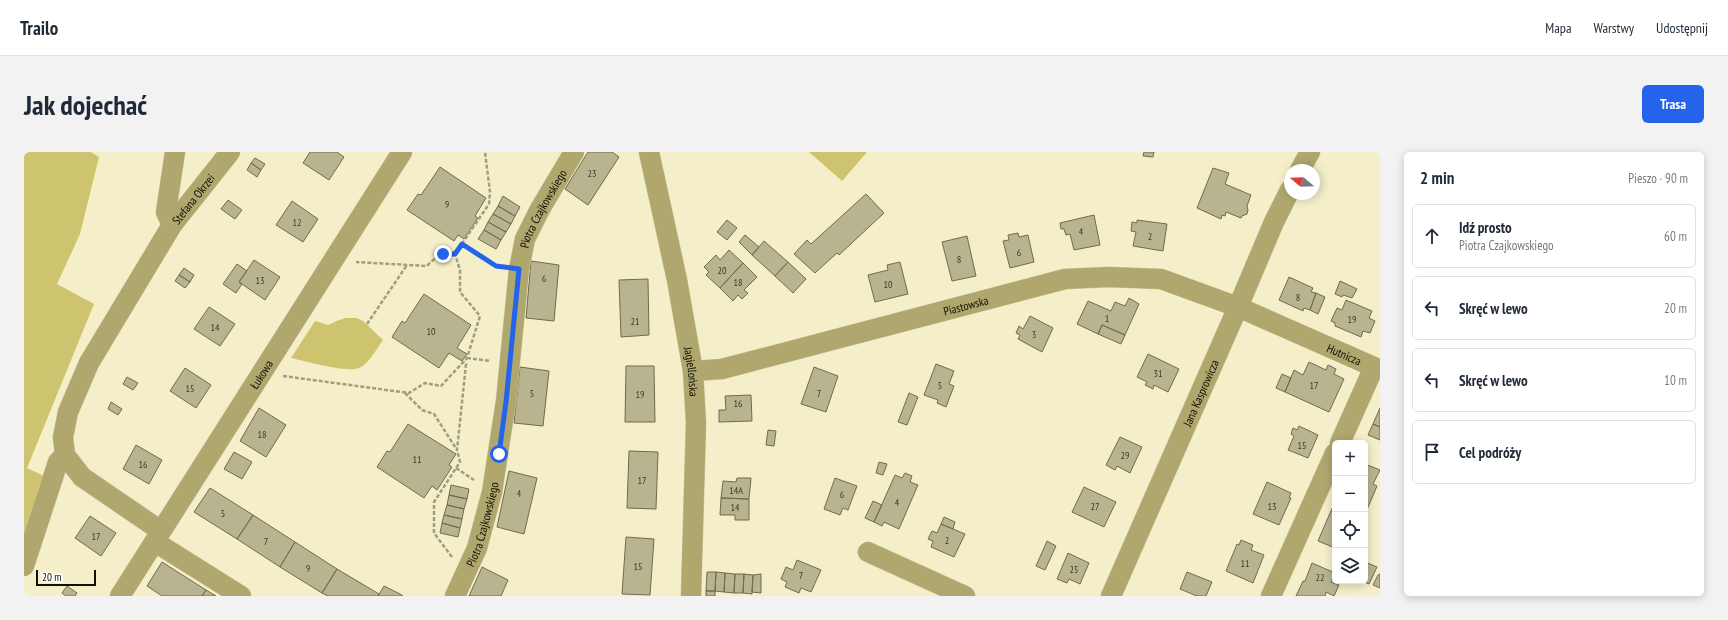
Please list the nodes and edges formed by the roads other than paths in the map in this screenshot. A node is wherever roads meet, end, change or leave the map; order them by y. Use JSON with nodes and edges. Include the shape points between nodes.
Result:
{"nodes":[{"id":1,"x":175,"y":152,"type":"edge"},
{"id":2,"x":230,"y":152,"type":"edge"},
{"id":3,"x":402,"y":152,"type":"edge"},
{"id":4,"x":574,"y":152,"type":"edge"},
{"id":5,"x":650,"y":152,"type":"edge"},
{"id":6,"x":1310,"y":152,"type":"edge"},
{"id":7,"x":1303,"y":164,"type":"edge"},
{"id":8,"x":1285,"y":200,"type":"edge"},
{"id":9,"x":172,"y":225,"type":"junction"},
{"id":10,"x":1238,"y":307,"type":"junction"},
{"id":11,"x":1377,"y":359,"type":"edge"},
{"id":12,"x":693,"y":371,"type":"junction"},
{"id":13,"x":1341,"y":440,"type":"edge"},
{"id":14,"x":65,"y":455,"type":"junction"},
{"id":15,"x":1332,"y":460,"type":"edge"},
{"id":16,"x":158,"y":536,"type":"junction"},
{"id":17,"x":868,"y":552,"type":"dead end"},
{"id":18,"x":24,"y":566,"type":"edge"},
{"id":19,"x":120,"y":596,"type":"edge"},
{"id":20,"x":241,"y":596,"type":"edge"},
{"id":21,"x":455,"y":596,"type":"edge"},
{"id":22,"x":691,"y":596,"type":"edge"},
{"id":23,"x":965,"y":596,"type":"edge"},
{"id":24,"x":1111,"y":596,"type":"edge"},
{"id":25,"x":1271,"y":596,"type":"edge"}],
"edges":[{"from":1,"to":9,"type":"street","name":"Stefana Okrzei","via":[[166,212]]},
{"from":2,"to":9,"type":"street","name":"Stefana Okrzei"},
{"from":3,"to":16,"type":"street","name":"Łukowa"},
{"from":4,"to":21,"type":"street","name":"Piotra Czajkowskiego","via":[[525,239],[519,269],[506,402],[492,492],[477,548]]},
{"from":5,"to":12,"type":"street","name":"Jagiellońska"},
{"from":6,"to":7,"type":"street"},
{"from":8,"to":10,"type":"street","name":"Jana Kasprowicza"},
{"from":9,"to":14,"type":"street","via":[[89,363],[68,412],[63,437]]},
{"from":10,"to":11,"type":"street","name":"Hutnicza"},
{"from":10,"to":12,"type":"street","name":"Piastowska","via":[[1161,279],[1065,279],[722,369]]},
{"from":10,"to":24,"type":"street","name":"Jana Kasprowicza"},
{"from":11,"to":13,"type":"street","name":"Hutnicza"},
{"from":12,"to":22,"type":"street","name":"Jagiellońska","via":[[696,423]]},
{"from":14,"to":16,"type":"street","via":[[82,477]]},
{"from":14,"to":18,"type":"street","via":[[58,462]]},
{"from":15,"to":25,"type":"street"},
{"from":16,"to":19,"type":"street","name":"Łukowa"},
{"from":16,"to":20,"type":"street"},
{"from":17,"to":23,"type":"street"}]}
